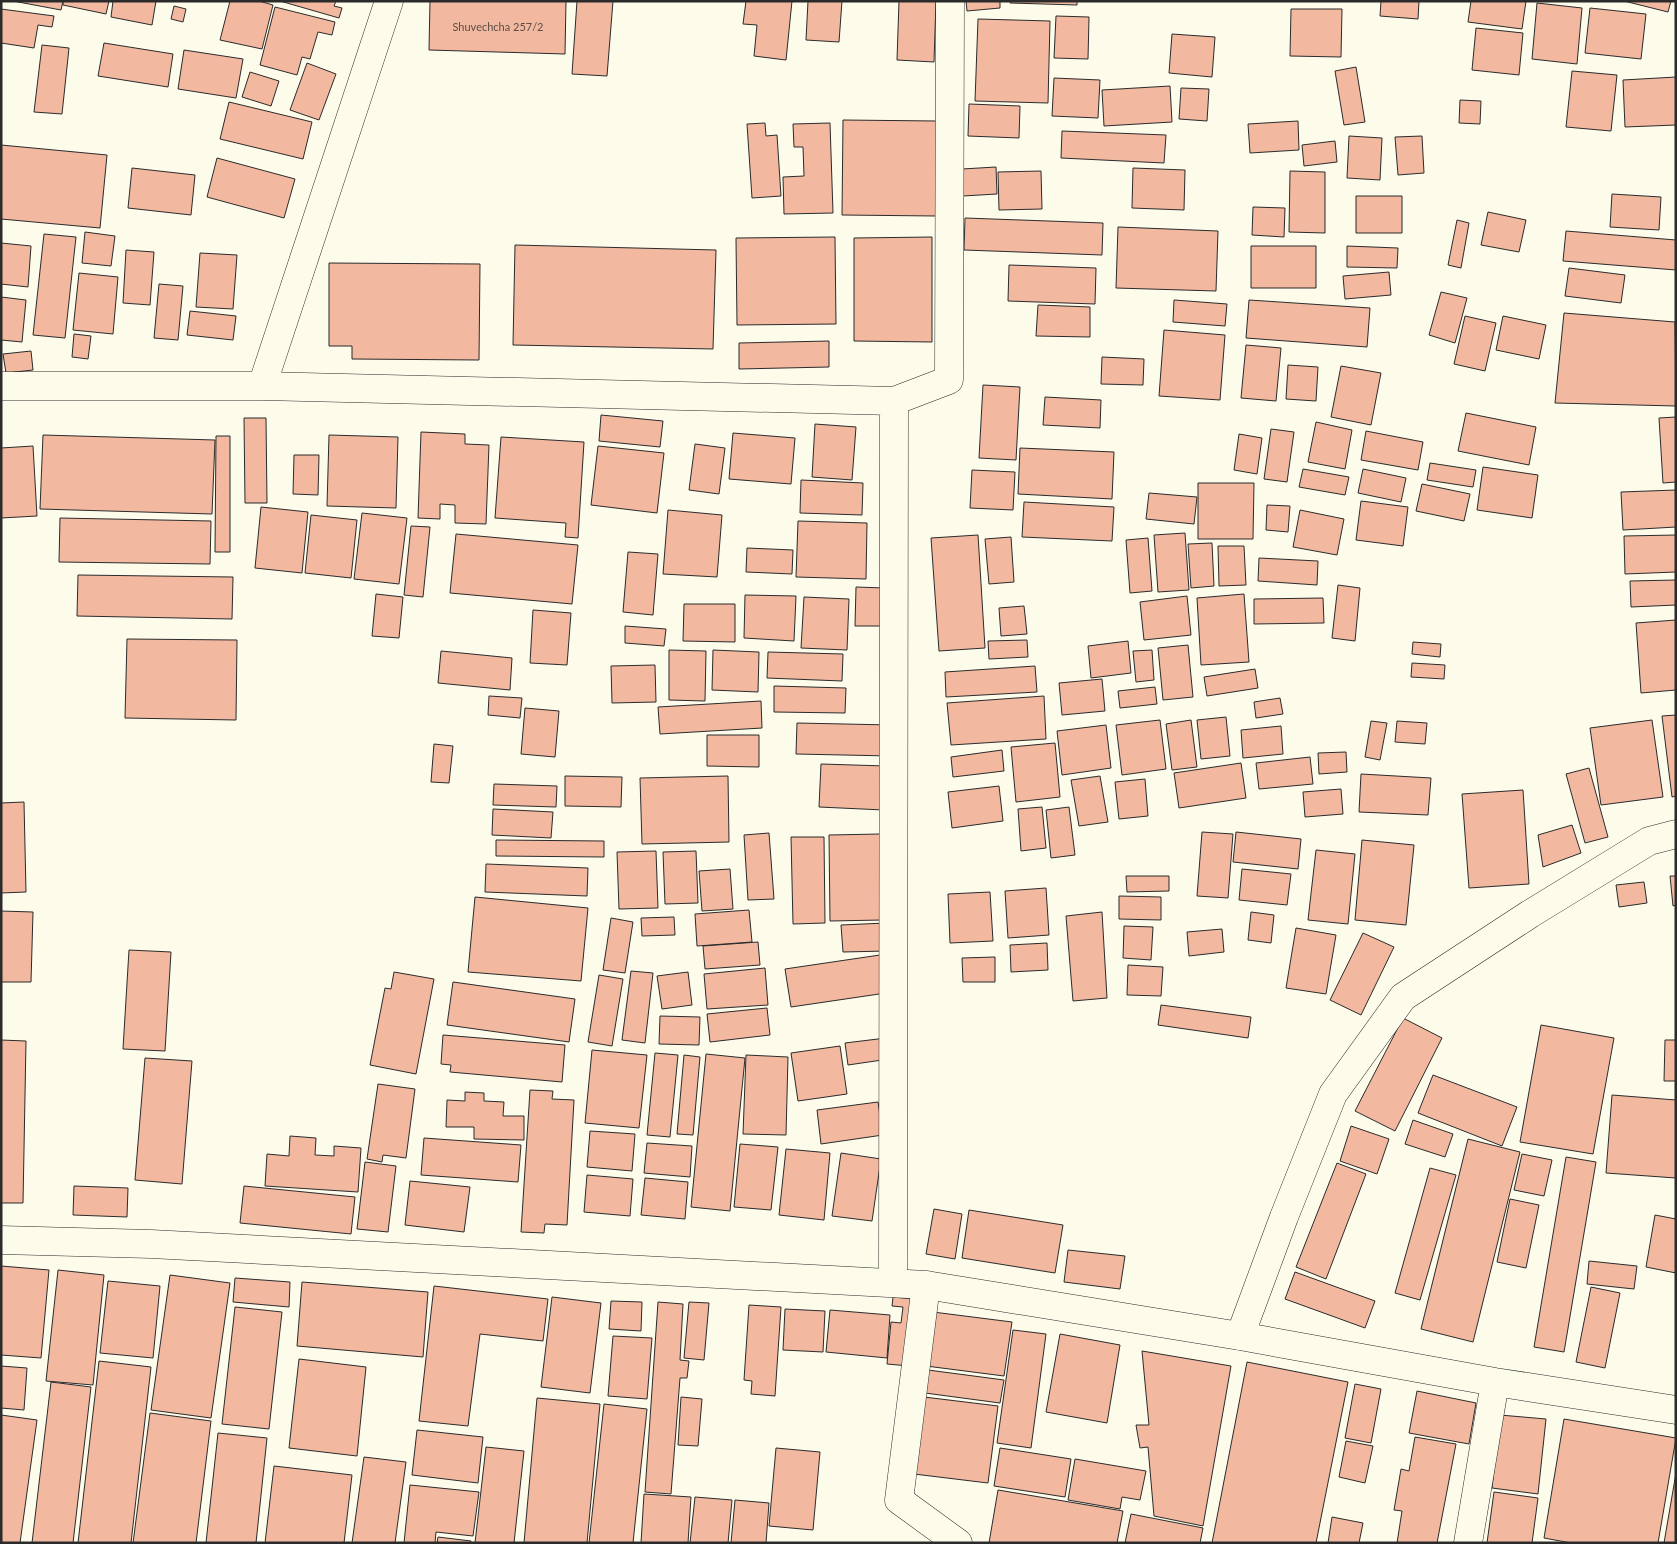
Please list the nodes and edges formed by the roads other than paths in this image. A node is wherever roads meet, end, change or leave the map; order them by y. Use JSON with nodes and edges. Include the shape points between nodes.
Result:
{"nodes":[{"id":1,"x":389,"y":1,"type":"edge"},
{"id":2,"x":950,"y":1,"type":"edge"},
{"id":3,"x":1,"y":386,"type":"edge"},
{"id":4,"x":262,"y":386,"type":"junction"},
{"id":5,"x":894,"y":401,"type":"junction"},
{"id":6,"x":1676,"y":834,"type":"edge"},
{"id":7,"x":1,"y":1240,"type":"edge"},
{"id":8,"x":893,"y":1283,"type":"junction"},
{"id":9,"x":926,"y":1285,"type":"junction"},
{"id":10,"x":1240,"y":1336,"type":"junction"},
{"id":11,"x":1495,"y":1382,"type":"junction"},
{"id":12,"x":1676,"y":1410,"type":"edge"},
{"id":13,"x":958,"y":1543,"type":"edge"},
{"id":14,"x":1468,"y":1543,"type":"edge"}],
"edges":[{"from":1,"to":4,"type":"street"},
{"from":2,"to":5,"type":"street","via":[[949,380]]},
{"from":3,"to":4,"type":"street"},
{"from":4,"to":5,"type":"street"},
{"from":5,"to":8,"type":"street"},
{"from":6,"to":10,"type":"street","via":[[1649,841],[1403,997],[1334,1094]]},
{"from":7,"to":8,"type":"street","via":[[151,1244]]},
{"from":8,"to":9,"type":"street"},
{"from":9,"to":10,"type":"street"},
{"from":9,"to":13,"type":"street","via":[[899,1500]]},
{"from":10,"to":11,"type":"street"},
{"from":11,"to":12,"type":"street"},
{"from":11,"to":14,"type":"street"}]}
